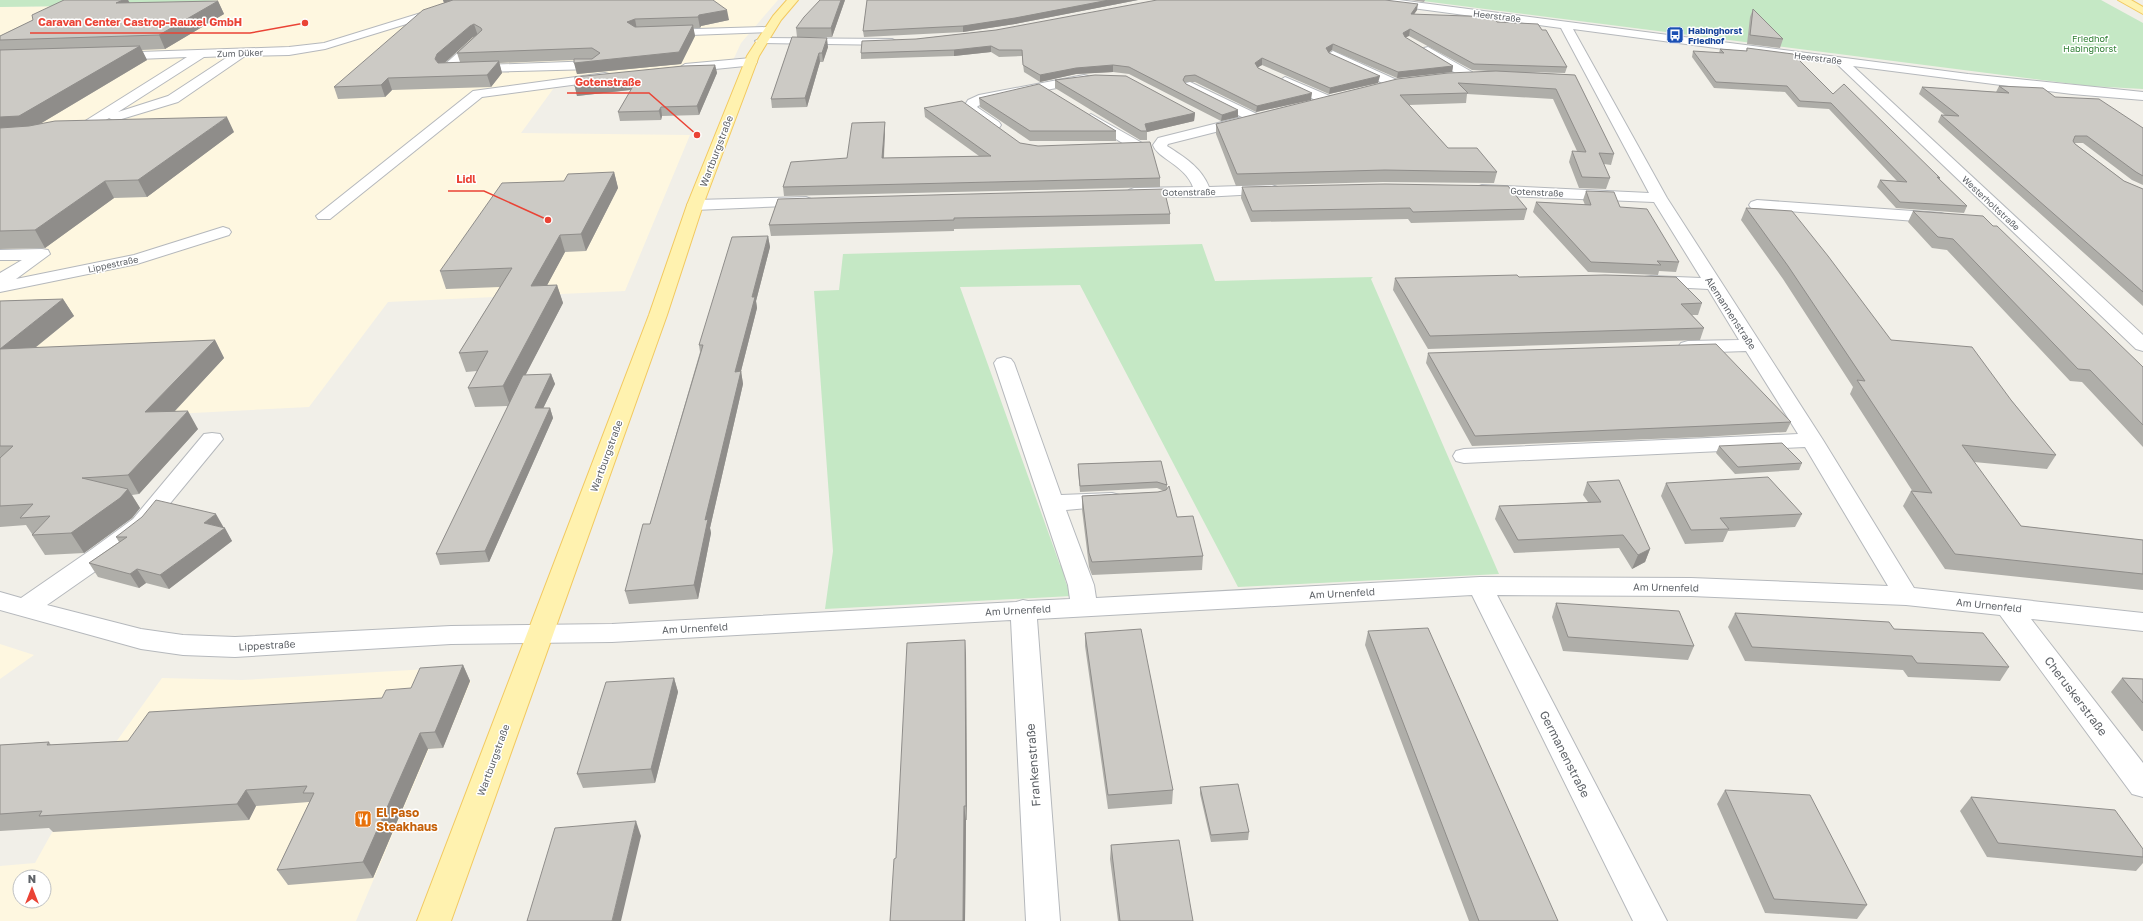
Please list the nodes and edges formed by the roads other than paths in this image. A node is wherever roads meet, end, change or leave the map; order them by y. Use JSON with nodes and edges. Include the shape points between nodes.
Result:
{"nodes":[{"id":1,"x":474,"y":0,"type":"edge"},
{"id":2,"x":793,"y":0,"type":"edge"},
{"id":3,"x":1375,"y":0,"type":"edge"},
{"id":4,"x":2123,"y":0,"type":"edge"},
{"id":5,"x":2143,"y":11,"type":"edge"},
{"id":6,"x":1565,"y":25,"type":"junction"},
{"id":7,"x":653,"y":34,"type":"edge"},
{"id":8,"x":478,"y":40,"type":"edge"},
{"id":9,"x":900,"y":42,"type":"edge"},
{"id":10,"x":1416,"y":44,"type":"edge"},
{"id":11,"x":758,"y":47,"type":"junction"},
{"id":12,"x":243,"y":52,"type":"junction"},
{"id":13,"x":202,"y":54,"type":"junction"},
{"id":14,"x":1333,"y":55,"type":"edge"},
{"id":15,"x":104,"y":56,"type":"edge"},
{"id":16,"x":1840,"y":61,"type":"junction"},
{"id":17,"x":670,"y":66,"type":"edge"},
{"id":18,"x":1081,"y":69,"type":"edge"},
{"id":19,"x":1468,"y":75,"type":"junction"},
{"id":20,"x":1483,"y":75,"type":"edge"},
{"id":21,"x":1275,"y":76,"type":"edge"},
{"id":22,"x":1445,"y":77,"type":"edge"},
{"id":23,"x":1409,"y":82,"type":"edge"},
{"id":24,"x":1395,"y":84,"type":"junction"},
{"id":25,"x":1190,"y":86,"type":"edge"},
{"id":26,"x":1040,"y":87,"type":"junction"},
{"id":27,"x":1373,"y":89,"type":"edge"},
{"id":28,"x":2143,"y":96,"type":"edge"},
{"id":29,"x":1342,"y":97,"type":"edge"},
{"id":30,"x":1060,"y":99,"type":"edge"},
{"id":31,"x":1327,"y":100,"type":"junction"},
{"id":32,"x":1305,"y":105,"type":"edge"},
{"id":33,"x":1080,"y":111,"type":"edge"},
{"id":34,"x":1269,"y":114,"type":"edge"},
{"id":35,"x":1254,"y":118,"type":"junction"},
{"id":36,"x":1205,"y":119,"type":"edge"},
{"id":37,"x":86,"y":126,"type":"junction"},
{"id":38,"x":1219,"y":127,"type":"junction"},
{"id":39,"x":51,"y":133,"type":"edge"},
{"id":40,"x":1007,"y":134,"type":"edge"},
{"id":41,"x":1160,"y":145,"type":"junction"},
{"id":42,"x":1116,"y":147,"type":"edge"},
{"id":43,"x":1139,"y":147,"type":"junction"},
{"id":44,"x":1468,"y":189,"type":"edge"},
{"id":45,"x":1289,"y":190,"type":"edge"},
{"id":46,"x":1203,"y":192,"type":"junction"},
{"id":47,"x":1119,"y":194,"type":"edge"},
{"id":48,"x":1659,"y":198,"type":"junction"},
{"id":49,"x":821,"y":201,"type":"edge"},
{"id":50,"x":695,"y":204,"type":"junction"},
{"id":51,"x":1757,"y":205,"type":"dead end"},
{"id":52,"x":324,"y":216,"type":"dead end"},
{"id":53,"x":1956,"y":219,"type":"edge"},
{"id":54,"x":1988,"y":221,"type":"edge"},
{"id":55,"x":2012,"y":223,"type":"junction"},
{"id":56,"x":223,"y":232,"type":"dead end"},
{"id":57,"x":0,"y":255,"type":"edge"},
{"id":58,"x":92,"y":268,"type":"junction"},
{"id":59,"x":1634,"y":280,"type":"edge"},
{"id":60,"x":0,"y":281,"type":"edge"},
{"id":61,"x":1712,"y":284,"type":"junction"},
{"id":62,"x":0,"y":287,"type":"edge"},
{"id":63,"x":0,"y":301,"type":"edge"},
{"id":64,"x":1751,"y":345,"type":"junction"},
{"id":65,"x":2143,"y":345,"type":"edge"},
{"id":66,"x":1672,"y":348,"type":"edge"},
{"id":67,"x":1004,"y":363,"type":"dead end"},
{"id":68,"x":212,"y":439,"type":"dead end"},
{"id":69,"x":1812,"y":440,"type":"junction"},
{"id":70,"x":1464,"y":456,"type":"dead end"},
{"id":71,"x":1134,"y":498,"type":"edge"},
{"id":72,"x":1052,"y":503,"type":"junction"},
{"id":73,"x":1480,"y":586,"type":"junction"},
{"id":74,"x":1906,"y":596,"type":"junction"},
{"id":75,"x":0,"y":601,"type":"edge"},
{"id":76,"x":1084,"y":606,"type":"junction"},
{"id":77,"x":2008,"y":607,"type":"junction"},
{"id":78,"x":24,"y":608,"type":"junction"},
{"id":79,"x":1023,"y":609,"type":"junction"},
{"id":80,"x":2143,"y":622,"type":"edge"},
{"id":81,"x":540,"y":633,"type":"junction"},
{"id":82,"x":2143,"y":785,"type":"edge"},
{"id":83,"x":434,"y":921,"type":"edge"},
{"id":84,"x":1043,"y":921,"type":"edge"},
{"id":85,"x":1650,"y":921,"type":"edge"}],
"edges":[{"from":1,"to":12,"type":"street","name":"Zum Düker","via":[[325,46],[289,51]]},
{"from":2,"to":11,"type":"main road","name":"Wartburgstraße"},
{"from":3,"to":6,"type":"street","name":"Heerstraße"},
{"from":4,"to":5,"type":"main road"},
{"from":6,"to":16,"type":"street","name":"Heerstraße"},
{"from":6,"to":48,"type":"street","name":"Alemannenstraße","via":[[1587,79]]},
{"from":7,"to":11,"type":"street"},
{"from":8,"to":52,"type":"street","via":[[446,70],[613,70],[478,94]]},
{"from":9,"to":11,"type":"street"},
{"from":10,"to":19,"type":"street"},
{"from":11,"to":17,"type":"street"},
{"from":11,"to":50,"type":"main road","name":"Wartburgstraße"},
{"from":12,"to":13,"type":"street","name":"Zum Düker"},
{"from":12,"to":37,"type":"street","via":[[173,99]]},
{"from":13,"to":15,"type":"street","name":"Zum Düker"},
{"from":13,"to":37,"type":"street"},
{"from":14,"to":24,"type":"street"},
{"from":16,"to":28,"type":"street","name":"Heerstraße","via":[[2072,90]]},
{"from":16,"to":55,"type":"street","name":"Westerholtstraße"},
{"from":18,"to":26,"type":"street","via":[[1096,77]]},
{"from":19,"to":20,"type":"street"},
{"from":19,"to":22,"type":"street"},
{"from":21,"to":31,"type":"street"},
{"from":23,"to":24,"type":"street"},
{"from":24,"to":27,"type":"street"},
{"from":25,"to":35,"type":"street"},
{"from":26,"to":30,"type":"street"},
{"from":26,"to":40,"type":"street","via":[[984,98],[973,103],[970,108]]},
{"from":29,"to":31,"type":"street"},
{"from":31,"to":32,"type":"street"},
{"from":33,"to":43,"type":"street"},
{"from":34,"to":35,"type":"street"},
{"from":35,"to":38,"type":"street"},
{"from":36,"to":38,"type":"street"},
{"from":37,"to":39,"type":"street"},
{"from":38,"to":41,"type":"street","via":[[1163,141]]},
{"from":41,"to":43,"type":"street"},
{"from":41,"to":46,"type":"street","via":[[1199,178]]},
{"from":42,"to":43,"type":"street"},
{"from":44,"to":48,"type":"street","name":"Gotenstraße"},
{"from":45,"to":46,"type":"street","name":"Gotenstraße"},
{"from":46,"to":47,"type":"street","name":"Gotenstraße"},
{"from":48,"to":61,"type":"street","name":"Alemannenstraße"},
{"from":49,"to":50,"type":"street"},
{"from":50,"to":81,"type":"main road","name":"Wartburgstraße","via":[[658,314]]},
{"from":51,"to":53,"type":"street"},
{"from":54,"to":55,"type":"street"},
{"from":55,"to":65,"type":"street","name":"Westerholtstraße"},
{"from":56,"to":58,"type":"street","name":"Lippestraße","via":[[137,259]]},
{"from":57,"to":60,"type":"street","via":[[42,254]]},
{"from":58,"to":62,"type":"street","name":"Lippestraße"},
{"from":58,"to":63,"type":"street","via":[[96,282]]},
{"from":59,"to":61,"type":"street"},
{"from":61,"to":64,"type":"street","name":"Alemannenstraße"},
{"from":64,"to":66,"type":"street"},
{"from":64,"to":69,"type":"street","name":"Alemannenstraße"},
{"from":67,"to":72,"type":"street"},
{"from":68,"to":78,"type":"street","via":[[141,524]]},
{"from":69,"to":70,"type":"street"},
{"from":69,"to":74,"type":"street","name":"Alemannenstraße"},
{"from":71,"to":72,"type":"street"},
{"from":72,"to":76,"type":"street","via":[[1081,585]]},
{"from":73,"to":74,"type":"street","name":"Am Urnenfeld","via":[[1691,587]]},
{"from":73,"to":76,"type":"street","name":"Am Urnenfeld"},
{"from":73,"to":85,"type":"street","name":"Germanenstraße"},
{"from":74,"to":77,"type":"street","name":"Am Urnenfeld"},
{"from":75,"to":78,"type":"street","name":"Lippestraße"},
{"from":76,"to":79,"type":"street","name":"Am Urnenfeld"},
{"from":77,"to":80,"type":"street","name":"Am Urnenfeld"},
{"from":77,"to":82,"type":"street","name":"Cheruskerstraße"},
{"from":78,"to":81,"type":"street","name":"Lippestraße","via":[[141,639],[183,646],[235,647],[451,635]]},
{"from":79,"to":81,"type":"street","name":"Am Urnenfeld","via":[[612,633]]},
{"from":79,"to":84,"type":"street","name":"Frankenstraße"},
{"from":81,"to":83,"type":"main road","name":"Wartburgstraße"}]}
